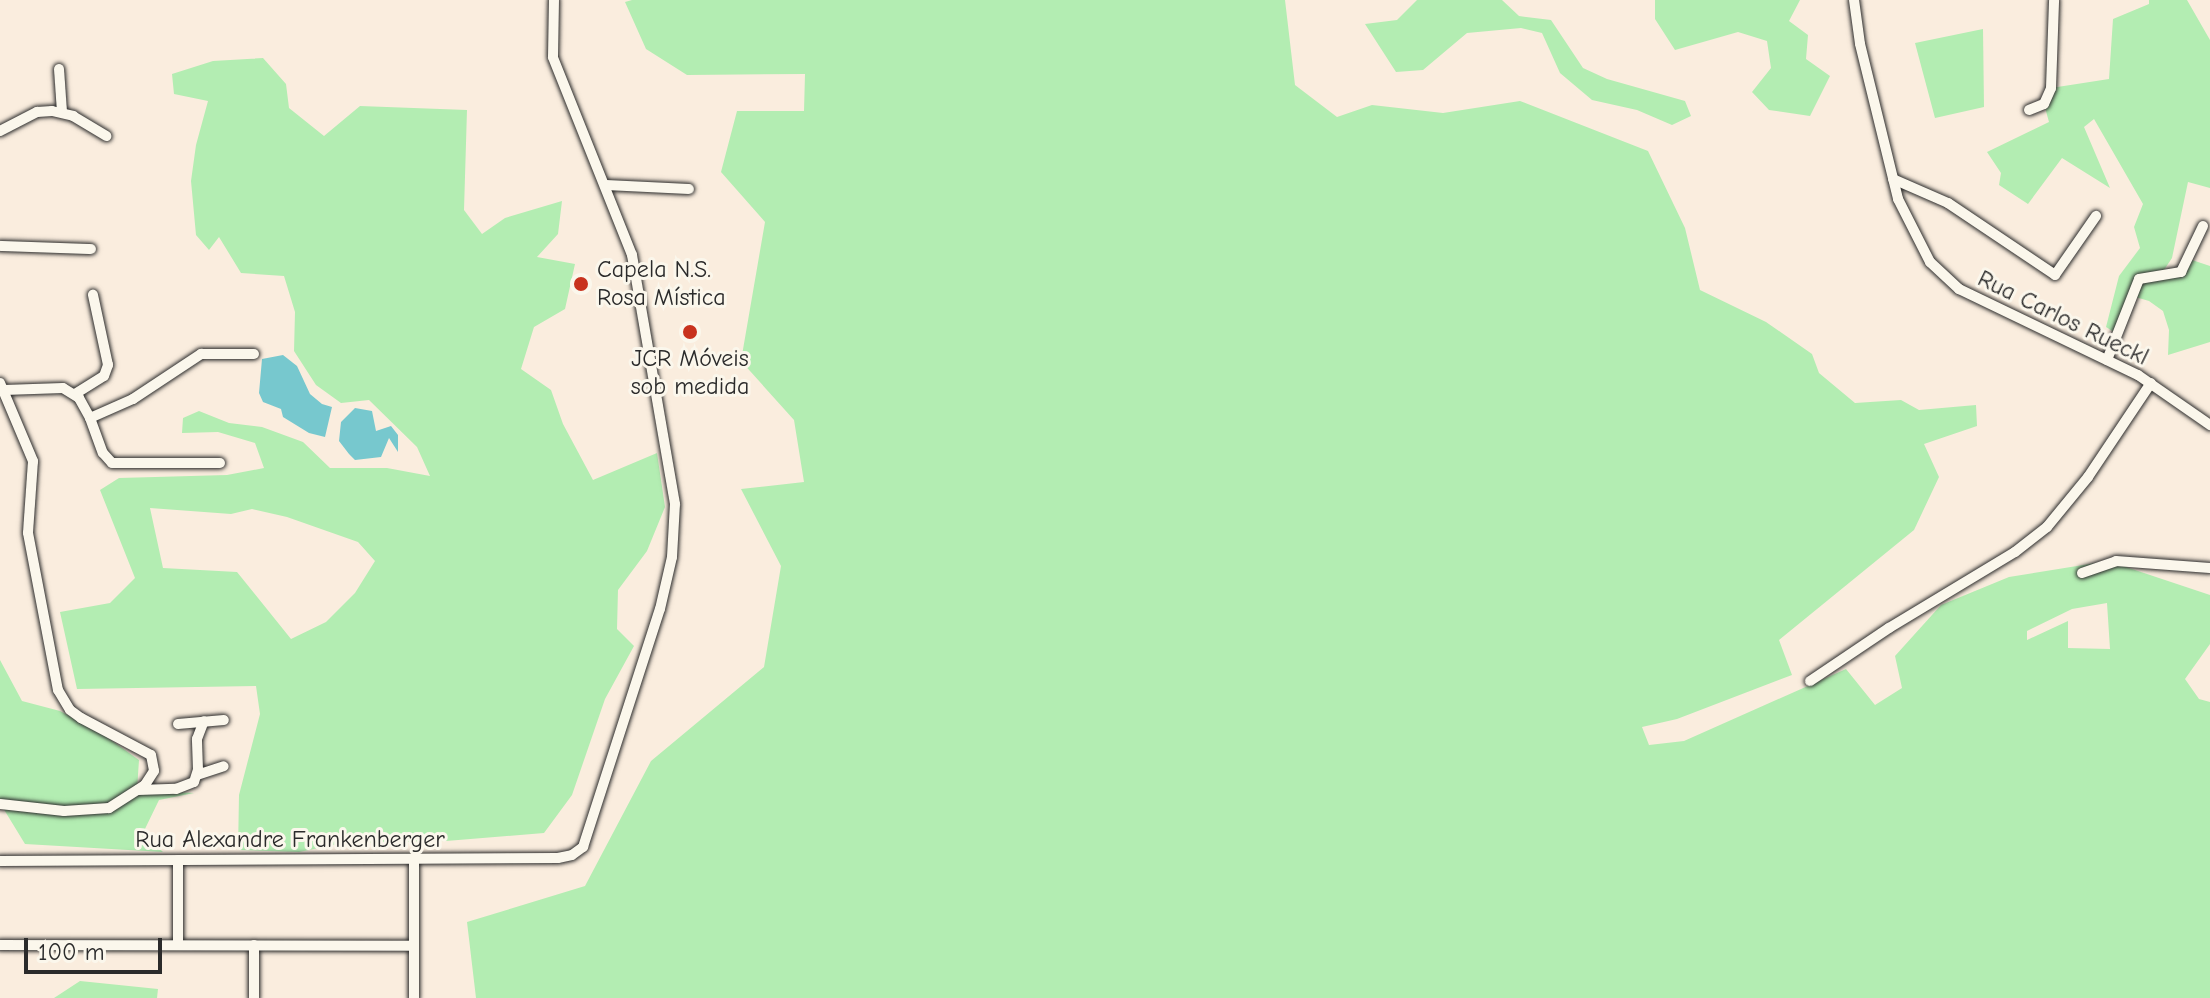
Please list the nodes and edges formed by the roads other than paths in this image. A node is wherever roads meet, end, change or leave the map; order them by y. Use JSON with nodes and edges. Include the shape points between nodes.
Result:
{"nodes":[{"id":1,"x":554,"y":0,"type":"edge"},
{"id":2,"x":1854,"y":0,"type":"edge"},
{"id":3,"x":2054,"y":0,"type":"edge"},
{"id":4,"x":59,"y":69,"type":"dead end"},
{"id":5,"x":2029,"y":110,"type":"dead end"},
{"id":6,"x":62,"y":112,"type":"junction"},
{"id":7,"x":0,"y":131,"type":"edge"},
{"id":8,"x":106,"y":136,"type":"dead end"},
{"id":9,"x":1893,"y":179,"type":"junction"},
{"id":10,"x":606,"y":185,"type":"junction"},
{"id":11,"x":689,"y":189,"type":"dead end"},
{"id":12,"x":2096,"y":216,"type":"dead end"},
{"id":13,"x":2203,"y":226,"type":"dead end"},
{"id":14,"x":0,"y":246,"type":"edge"},
{"id":15,"x":91,"y":249,"type":"dead end"},
{"id":16,"x":93,"y":295,"type":"dead end"},
{"id":17,"x":254,"y":354,"type":"dead end"},
{"id":18,"x":2107,"y":360,"type":"junction"},
{"id":19,"x":2151,"y":383,"type":"junction"},
{"id":20,"x":2,"y":387,"type":"edge"},
{"id":21,"x":75,"y":394,"type":"junction"},
{"id":22,"x":90,"y":418,"type":"junction"},
{"id":23,"x":2210,"y":425,"type":"edge"},
{"id":24,"x":220,"y":463,"type":"dead end"},
{"id":25,"x":2210,"y":568,"type":"edge"},
{"id":26,"x":2082,"y":573,"type":"dead end"},
{"id":27,"x":1810,"y":681,"type":"dead end"},
{"id":28,"x":224,"y":720,"type":"dead end"},
{"id":29,"x":204,"y":721,"type":"junction"},
{"id":30,"x":178,"y":724,"type":"dead end"},
{"id":31,"x":224,"y":766,"type":"dead end"},
{"id":32,"x":197,"y":775,"type":"junction"},
{"id":33,"x":138,"y":790,"type":"junction"},
{"id":34,"x":0,"y":804,"type":"edge"},
{"id":35,"x":178,"y":860,"type":"junction"},
{"id":36,"x":414,"y":860,"type":"junction"},
{"id":37,"x":0,"y":861,"type":"edge"},
{"id":38,"x":178,"y":944,"type":"junction"},
{"id":39,"x":0,"y":945,"type":"edge"},
{"id":40,"x":254,"y":945,"type":"junction"},
{"id":41,"x":414,"y":946,"type":"junction"},
{"id":42,"x":254,"y":998,"type":"edge"},
{"id":43,"x":414,"y":998,"type":"edge"}],
"edges":[{"from":1,"to":10,"type":"street","via":[[553,57]]},
{"from":2,"to":9,"type":"street","name":"Rua Carlos Rueckl"},
{"from":3,"to":5,"type":"street","via":[[2051,88],[2044,104]]},
{"from":4,"to":6,"type":"street"},
{"from":6,"to":7,"type":"street","via":[[37,112]]},
{"from":6,"to":8,"type":"street"},
{"from":9,"to":12,"type":"street","via":[[1957,208],[2055,275]]},
{"from":9,"to":18,"type":"street","name":"Rua Carlos Rueckl","via":[[1913,235],[1950,282]]},
{"from":10,"to":11,"type":"street"},
{"from":10,"to":36,"type":"street","name":"Rua Alexandre Frankenberger","via":[[636,269],[672,472],[675,537],[643,666],[587,840],[578,851],[558,858]]},
{"from":13,"to":18,"type":"street","via":[[2181,272],[2139,279]]},
{"from":14,"to":15,"type":"street"},
{"from":16,"to":21,"type":"street","via":[[108,365],[104,376]]},
{"from":17,"to":22,"type":"street","via":[[201,354],[133,399]]},
{"from":18,"to":19,"type":"street","name":"Rua Carlos Rueckl"},
{"from":19,"to":23,"type":"street","name":"Rua Carlos Rueckl"},
{"from":19,"to":27,"type":"street","via":[[2047,527]]},
{"from":20,"to":21,"type":"street","via":[[56,388]]},
{"from":20,"to":33,"type":"street","via":[[33,461],[28,533],[58,690],[81,718],[151,755],[154,771]]},
{"from":21,"to":22,"type":"street"},
{"from":22,"to":24,"type":"street","via":[[112,463]]},
{"from":25,"to":26,"type":"street","via":[[2116,561]]},
{"from":28,"to":29,"type":"street"},
{"from":29,"to":30,"type":"street"},
{"from":29,"to":32,"type":"street","via":[[197,739]]},
{"from":31,"to":32,"type":"street"},
{"from":32,"to":33,"type":"street","via":[[190,785],[176,789]]},
{"from":33,"to":34,"type":"street","via":[[98,810]]},
{"from":35,"to":36,"type":"street","name":"Rua Alexandre Frankenberger"},
{"from":35,"to":37,"type":"street","name":"Rua Alexandre Frankenberger"},
{"from":35,"to":38,"type":"street"},
{"from":36,"to":41,"type":"street"},
{"from":38,"to":39,"type":"street"},
{"from":38,"to":40,"type":"street"},
{"from":40,"to":41,"type":"street"},
{"from":40,"to":42,"type":"street"},
{"from":41,"to":43,"type":"street"}]}
